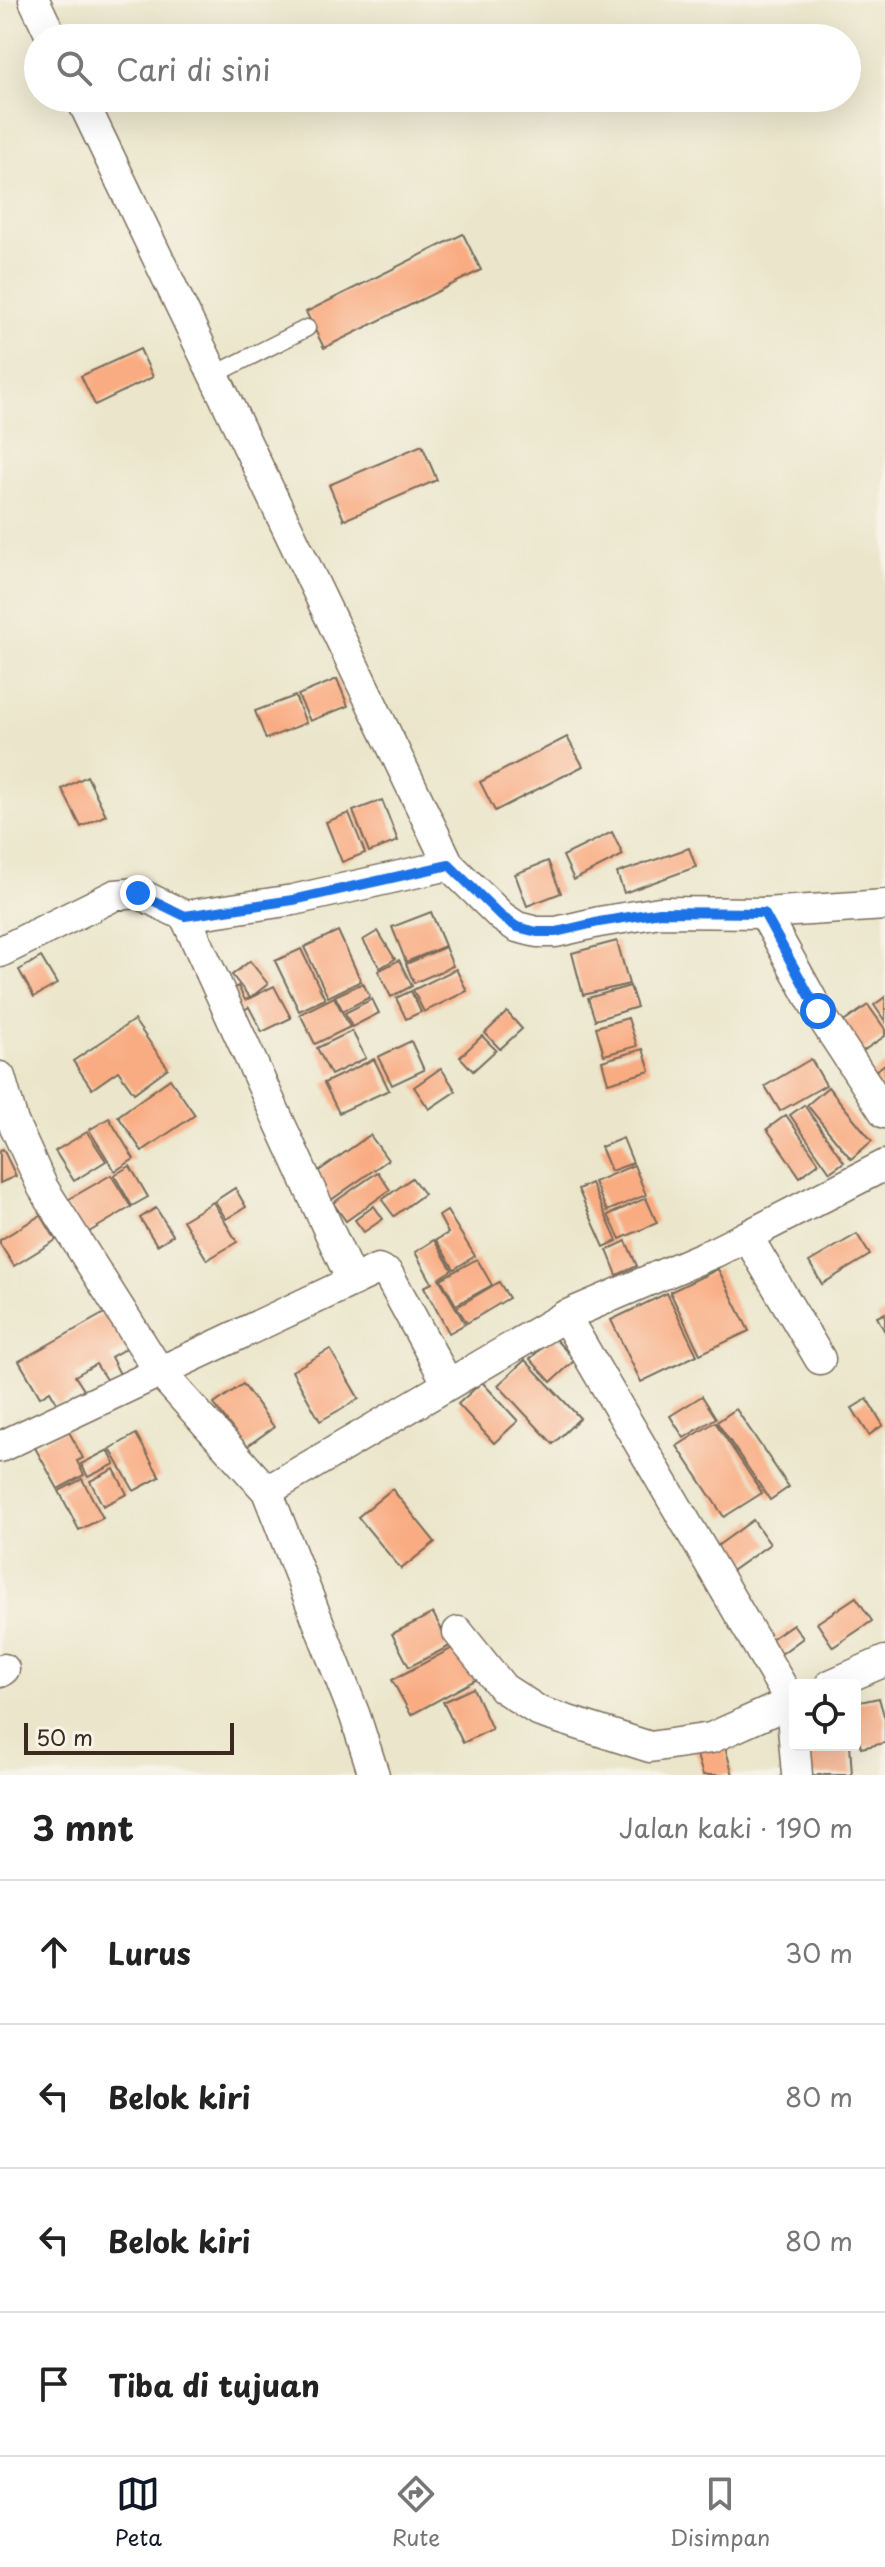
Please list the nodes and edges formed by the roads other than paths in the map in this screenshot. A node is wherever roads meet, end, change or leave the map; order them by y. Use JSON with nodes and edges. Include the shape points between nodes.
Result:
{"nodes":[{"id":1,"x":34,"y":0,"type":"edge"},
{"id":2,"x":45,"y":24,"type":"edge"},
{"id":3,"x":88,"y":112,"type":"edge"},
{"id":4,"x":307,"y":328,"type":"dead end"},
{"id":5,"x":214,"y":375,"type":"junction"},
{"id":6,"x":449,"y":865,"type":"junction"},
{"id":7,"x":885,"y":905,"type":"edge"},
{"id":8,"x":764,"y":913,"type":"junction"},
{"id":9,"x":185,"y":916,"type":"junction"},
{"id":10,"x":0,"y":952,"type":"edge"},
{"id":11,"x":0,"y":1077,"type":"edge"},
{"id":12,"x":885,"y":1113,"type":"edge"},
{"id":13,"x":885,"y":1165,"type":"edge"},
{"id":14,"x":747,"y":1236,"type":"junction"},
{"id":15,"x":352,"y":1281,"type":"junction"},
{"id":16,"x":565,"y":1316,"type":"junction"},
{"id":17,"x":820,"y":1359,"type":"dead end"},
{"id":18,"x":159,"y":1371,"type":"junction"},
{"id":19,"x":448,"y":1384,"type":"junction"},
{"id":20,"x":0,"y":1447,"type":"edge"},
{"id":21,"x":267,"y":1491,"type":"junction"},
{"id":22,"x":458,"y":1632,"type":"dead end"},
{"id":23,"x":885,"y":1661,"type":"edge"},
{"id":24,"x":844,"y":1679,"type":"edge"},
{"id":25,"x":789,"y":1694,"type":"edge"},
{"id":26,"x":789,"y":1703,"type":"edge"},
{"id":27,"x":796,"y":1751,"type":"edge"},
{"id":28,"x":374,"y":1775,"type":"edge"},
{"id":29,"x":797,"y":1775,"type":"edge"}],
"edges":[{"from":1,"to":2,"type":"street"},
{"from":3,"to":5,"type":"street"},
{"from":4,"to":5,"type":"lane"},
{"from":5,"to":6,"type":"street"},
{"from":6,"to":8,"type":"street","via":[[502,917],[537,932],[660,912]]},
{"from":6,"to":9,"type":"street","via":[[293,900]]},
{"from":7,"to":8,"type":"street"},
{"from":8,"to":12,"type":"street","via":[[818,1011]]},
{"from":9,"to":10,"type":"street","via":[[138,893],[115,895]]},
{"from":9,"to":15,"type":"street"},
{"from":11,"to":18,"type":"street","via":[[13,1122],[43,1188]]},
{"from":13,"to":14,"type":"street"},
{"from":14,"to":16,"type":"street"},
{"from":14,"to":17,"type":"street"},
{"from":15,"to":18,"type":"street"},
{"from":15,"to":19,"type":"street","via":[[378,1269],[388,1274]]},
{"from":16,"to":19,"type":"street"},
{"from":16,"to":25,"type":"street"},
{"from":18,"to":20,"type":"street"},
{"from":18,"to":21,"type":"street"},
{"from":19,"to":21,"type":"street"},
{"from":21,"to":28,"type":"street"},
{"from":22,"to":26,"type":"street","via":[[503,1688],[540,1712],[650,1747],[711,1738]]},
{"from":23,"to":24,"type":"street"},
{"from":27,"to":29,"type":"street"}]}
